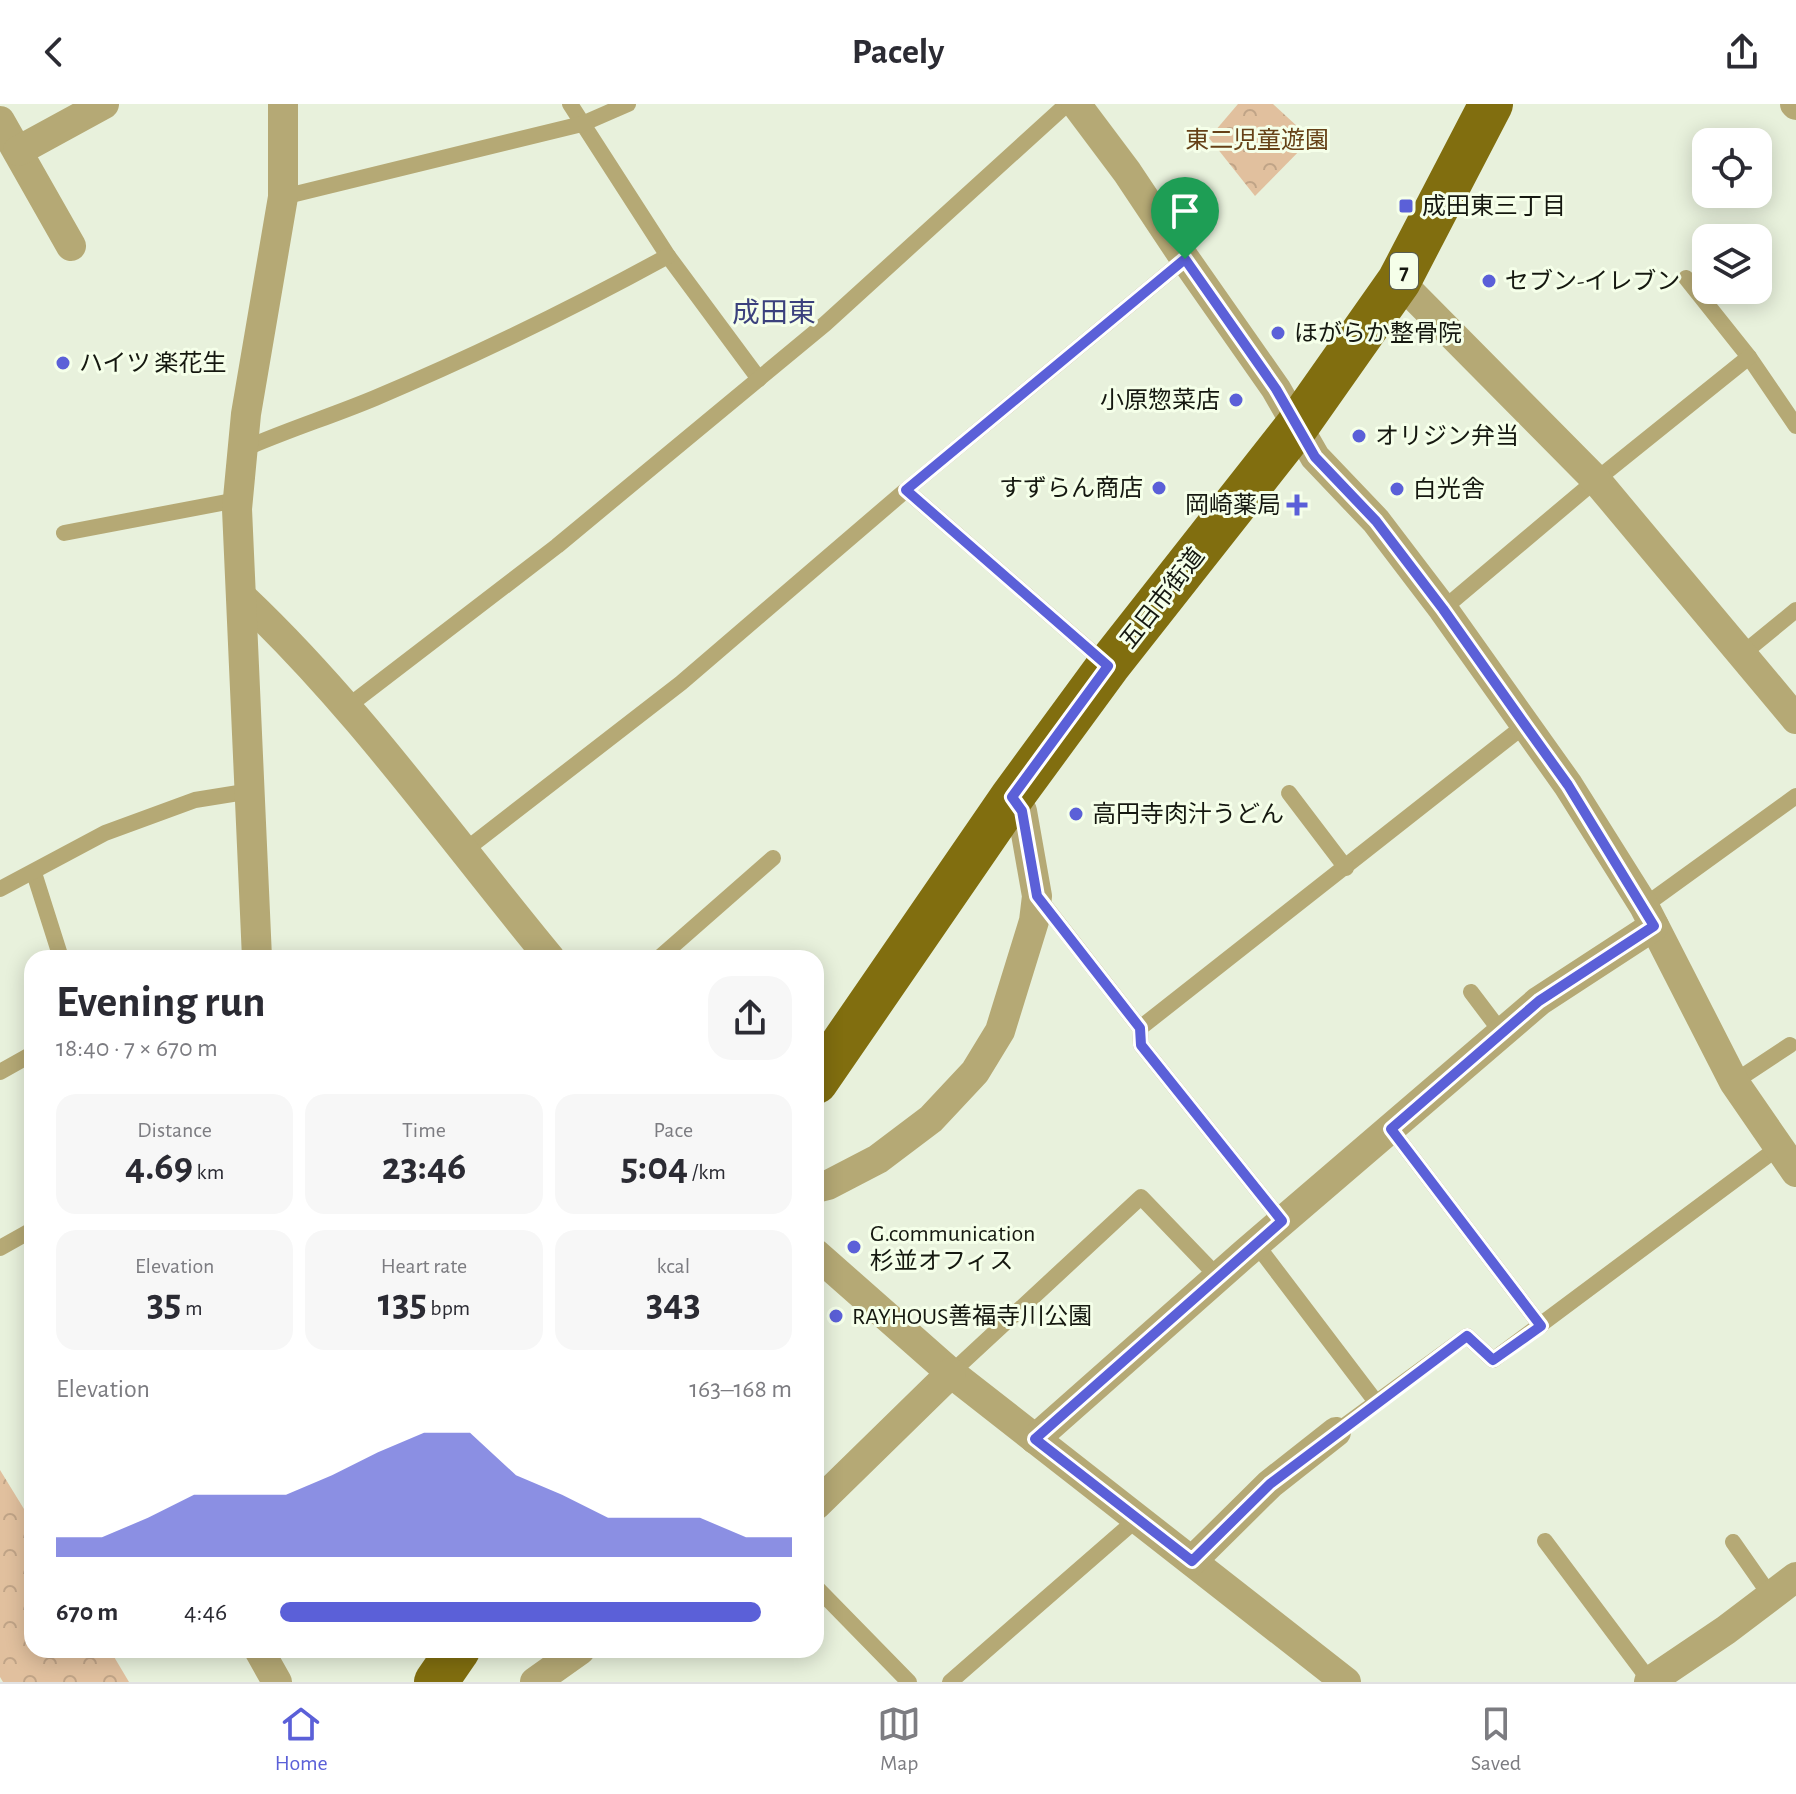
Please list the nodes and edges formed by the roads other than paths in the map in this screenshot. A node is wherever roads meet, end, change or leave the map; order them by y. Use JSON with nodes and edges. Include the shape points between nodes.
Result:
{"nodes":[{"id":1,"x":104,"y":104,"type":"edge"},
{"id":2,"x":283,"y":104,"type":"edge"},
{"id":3,"x":570,"y":104,"type":"edge"},
{"id":4,"x":628,"y":104,"type":"edge"},
{"id":5,"x":1067,"y":104,"type":"edge"},
{"id":6,"x":1076,"y":104,"type":"edge"},
{"id":7,"x":1491,"y":104,"type":"edge"},
{"id":8,"x":0,"y":121,"type":"edge"},
{"id":9,"x":582,"y":124,"type":"junction"},
{"id":10,"x":18,"y":151,"type":"junction"},
{"id":11,"x":283,"y":197,"type":"junction"},
{"id":12,"x":71,"y":246,"type":"dead end"},
{"id":13,"x":668,"y":256,"type":"junction"},
{"id":14,"x":1185,"y":259,"type":"junction"},
{"id":15,"x":1686,"y":278,"type":"dead end"},
{"id":16,"x":1399,"y":281,"type":"junction"},
{"id":17,"x":1749,"y":357,"type":"junction"},
{"id":18,"x":759,"y":379,"type":"junction"},
{"id":19,"x":1297,"y":426,"type":"junction"},
{"id":20,"x":1796,"y":426,"type":"edge"},
{"id":21,"x":244,"y":449,"type":"junction"},
{"id":22,"x":1596,"y":480,"type":"junction"},
{"id":23,"x":906,"y":490,"type":"junction"},
{"id":24,"x":237,"y":500,"type":"junction"},
{"id":25,"x":64,"y":533,"type":"dead end"},
{"id":26,"x":241,"y":596,"type":"junction"},
{"id":27,"x":1443,"y":609,"type":"junction"},
{"id":28,"x":1796,"y":610,"type":"edge"},
{"id":29,"x":1741,"y":655,"type":"junction"},
{"id":30,"x":1108,"y":666,"type":"junction"},
{"id":31,"x":347,"y":707,"type":"junction"},
{"id":32,"x":1796,"y":719,"type":"edge"},
{"id":33,"x":1525,"y":725,"type":"junction"},
{"id":34,"x":251,"y":791,"type":"junction"},
{"id":35,"x":1289,"y":793,"type":"dead end"},
{"id":36,"x":1796,"y":796,"type":"edge"},
{"id":37,"x":1012,"y":797,"type":"junction"},
{"id":38,"x":464,"y":851,"type":"junction"},
{"id":39,"x":773,"y":858,"type":"dead end"},
{"id":40,"x":1346,"y":868,"type":"junction"},
{"id":41,"x":34,"y":873,"type":"junction"},
{"id":42,"x":0,"y":889,"type":"edge"},
{"id":43,"x":1037,"y":896,"type":"junction"},
{"id":44,"x":1649,"y":916,"type":"junction"},
{"id":45,"x":58,"y":950,"type":"edge"},
{"id":46,"x":257,"y":950,"type":"edge"},
{"id":47,"x":544,"y":950,"type":"edge"},
{"id":48,"x":668,"y":950,"type":"edge"},
{"id":49,"x":1471,"y":992,"type":"dead end"},
{"id":50,"x":1140,"y":1028,"type":"junction"},
{"id":51,"x":1502,"y":1033,"type":"junction"},
{"id":52,"x":1790,"y":1045,"type":"dead end"},
{"id":53,"x":24,"y":1058,"type":"edge"},
{"id":54,"x":824,"y":1070,"type":"edge"},
{"id":55,"x":0,"y":1072,"type":"edge"},
{"id":56,"x":1734,"y":1082,"type":"junction"},
{"id":57,"x":1391,"y":1129,"type":"junction"},
{"id":58,"x":1779,"y":1147,"type":"junction"},
{"id":59,"x":1796,"y":1172,"type":"edge"},
{"id":60,"x":824,"y":1186,"type":"edge"},
{"id":61,"x":1282,"y":1221,"type":"junction"},
{"id":62,"x":24,"y":1234,"type":"edge"},
{"id":63,"x":1256,"y":1244,"type":"junction"},
{"id":64,"x":0,"y":1248,"type":"edge"},
{"id":65,"x":824,"y":1261,"type":"edge"},
{"id":66,"x":1218,"y":1277,"type":"junction"},
{"id":67,"x":1541,"y":1326,"type":"junction"},
{"id":68,"x":951,"y":1373,"type":"junction"},
{"id":69,"x":1376,"y":1402,"type":"junction"},
{"id":70,"x":1336,"y":1432,"type":"joint"},
{"id":71,"x":1035,"y":1439,"type":"junction"},
{"id":72,"x":824,"y":1497,"type":"edge"},
{"id":73,"x":1137,"y":1519,"type":"junction"},
{"id":74,"x":1545,"y":1541,"type":"dead end"},
{"id":75,"x":1733,"y":1542,"type":"dead end"},
{"id":76,"x":1192,"y":1561,"type":"junction"},
{"id":77,"x":1796,"y":1577,"type":"edge"},
{"id":78,"x":824,"y":1595,"type":"edge"},
{"id":79,"x":1770,"y":1595,"type":"junction"},
{"id":80,"x":264,"y":1658,"type":"edge"},
{"id":81,"x":452,"y":1658,"type":"edge"},
{"id":82,"x":569,"y":1658,"type":"edge"},
{"id":83,"x":277,"y":1682,"type":"edge"},
{"id":84,"x":436,"y":1682,"type":"edge"},
{"id":85,"x":535,"y":1682,"type":"edge"},
{"id":86,"x":909,"y":1682,"type":"edge"},
{"id":87,"x":950,"y":1682,"type":"edge"},
{"id":88,"x":1346,"y":1682,"type":"edge"},
{"id":89,"x":1650,"y":1682,"type":"edge"}],
"edges":[{"from":1,"to":10,"type":"street"},
{"from":2,"to":11,"type":"street"},
{"from":3,"to":9,"type":"lane"},
{"from":4,"to":9,"type":"lane"},
{"from":5,"to":18,"type":"lane"},
{"from":6,"to":14,"type":"street"},
{"from":7,"to":16,"type":"main road","name":"五日市街道","number":"7"},
{"from":8,"to":10,"type":"street"},
{"from":9,"to":11,"type":"lane"},
{"from":9,"to":13,"type":"lane"},
{"from":10,"to":12,"type":"street"},
{"from":11,"to":21,"type":"street"},
{"from":13,"to":18,"type":"lane"},
{"from":13,"to":21,"type":"lane","via":[[602,293],[374,399]]},
{"from":14,"to":19,"type":"street"},
{"from":14,"to":23,"type":"lane"},
{"from":15,"to":17,"type":"lane"},
{"from":16,"to":19,"type":"main road","name":"五日市街道","number":"7"},
{"from":16,"to":22,"type":"street"},
{"from":17,"to":20,"type":"lane"},
{"from":17,"to":22,"type":"lane"},
{"from":18,"to":31,"type":"lane","via":[[557,546]]},
{"from":19,"to":27,"type":"street","via":[[1315,457],[1376,521]]},
{"from":19,"to":30,"type":"main road","name":"五日市街道","number":"7"},
{"from":21,"to":24,"type":"street"},
{"from":22,"to":27,"type":"lane"},
{"from":22,"to":29,"type":"street"},
{"from":23,"to":30,"type":"lane"},
{"from":23,"to":38,"type":"lane","via":[[681,683]]},
{"from":24,"to":25,"type":"lane"},
{"from":24,"to":26,"type":"street"},
{"from":26,"to":31,"type":"street"},
{"from":26,"to":34,"type":"street"},
{"from":27,"to":33,"type":"street"},
{"from":28,"to":29,"type":"lane"},
{"from":29,"to":32,"type":"street"},
{"from":30,"to":37,"type":"main road","name":"五日市街道","number":"7"},
{"from":31,"to":38,"type":"street"},
{"from":33,"to":40,"type":"lane"},
{"from":33,"to":44,"type":"street"},
{"from":34,"to":41,"type":"lane","via":[[195,800],[105,833]]},
{"from":34,"to":46,"type":"street"},
{"from":35,"to":40,"type":"lane"},
{"from":36,"to":44,"type":"lane"},
{"from":37,"to":43,"type":"street","via":[[1022,811]]},
{"from":37,"to":54,"type":"main road","name":"五日市街道","number":"7"},
{"from":38,"to":47,"type":"street"},
{"from":39,"to":48,"type":"lane"},
{"from":40,"to":50,"type":"lane"},
{"from":41,"to":42,"type":"lane"},
{"from":41,"to":45,"type":"lane"},
{"from":43,"to":50,"type":"lane"},
{"from":43,"to":60,"type":"street","via":[[1000,1031],[975,1072],[931,1119],[878,1159]]},
{"from":44,"to":51,"type":"street"},
{"from":44,"to":56,"type":"street"},
{"from":49,"to":51,"type":"lane"},
{"from":50,"to":61,"type":"lane","via":[[1141,1045]]},
{"from":51,"to":57,"type":"street"},
{"from":52,"to":56,"type":"lane"},
{"from":53,"to":55,"type":"lane"},
{"from":56,"to":58,"type":"street"},
{"from":57,"to":61,"type":"street"},
{"from":57,"to":67,"type":"lane"},
{"from":58,"to":59,"type":"street"},
{"from":58,"to":67,"type":"lane"},
{"from":61,"to":63,"type":"street"},
{"from":62,"to":64,"type":"lane"},
{"from":63,"to":66,"type":"street"},
{"from":63,"to":69,"type":"lane"},
{"from":65,"to":68,"type":"street"},
{"from":66,"to":68,"type":"lane","via":[[1141,1197]]},
{"from":66,"to":71,"type":"street"},
{"from":67,"to":69,"type":"lane","via":[[1493,1360],[1467,1336]]},
{"from":68,"to":71,"type":"street"},
{"from":68,"to":72,"type":"street"},
{"from":69,"to":70,"type":"lane"},
{"from":70,"to":76,"type":"street","via":[[1270,1484]]},
{"from":71,"to":73,"type":"street"},
{"from":73,"to":76,"type":"street"},
{"from":73,"to":87,"type":"lane"},
{"from":74,"to":89,"type":"lane"},
{"from":75,"to":79,"type":"lane"},
{"from":76,"to":88,"type":"street"},
{"from":77,"to":79,"type":"street"},
{"from":78,"to":86,"type":"lane"},
{"from":79,"to":89,"type":"street"},
{"from":80,"to":83,"type":"street"},
{"from":81,"to":84,"type":"main road"},
{"from":82,"to":85,"type":"street"}]}
